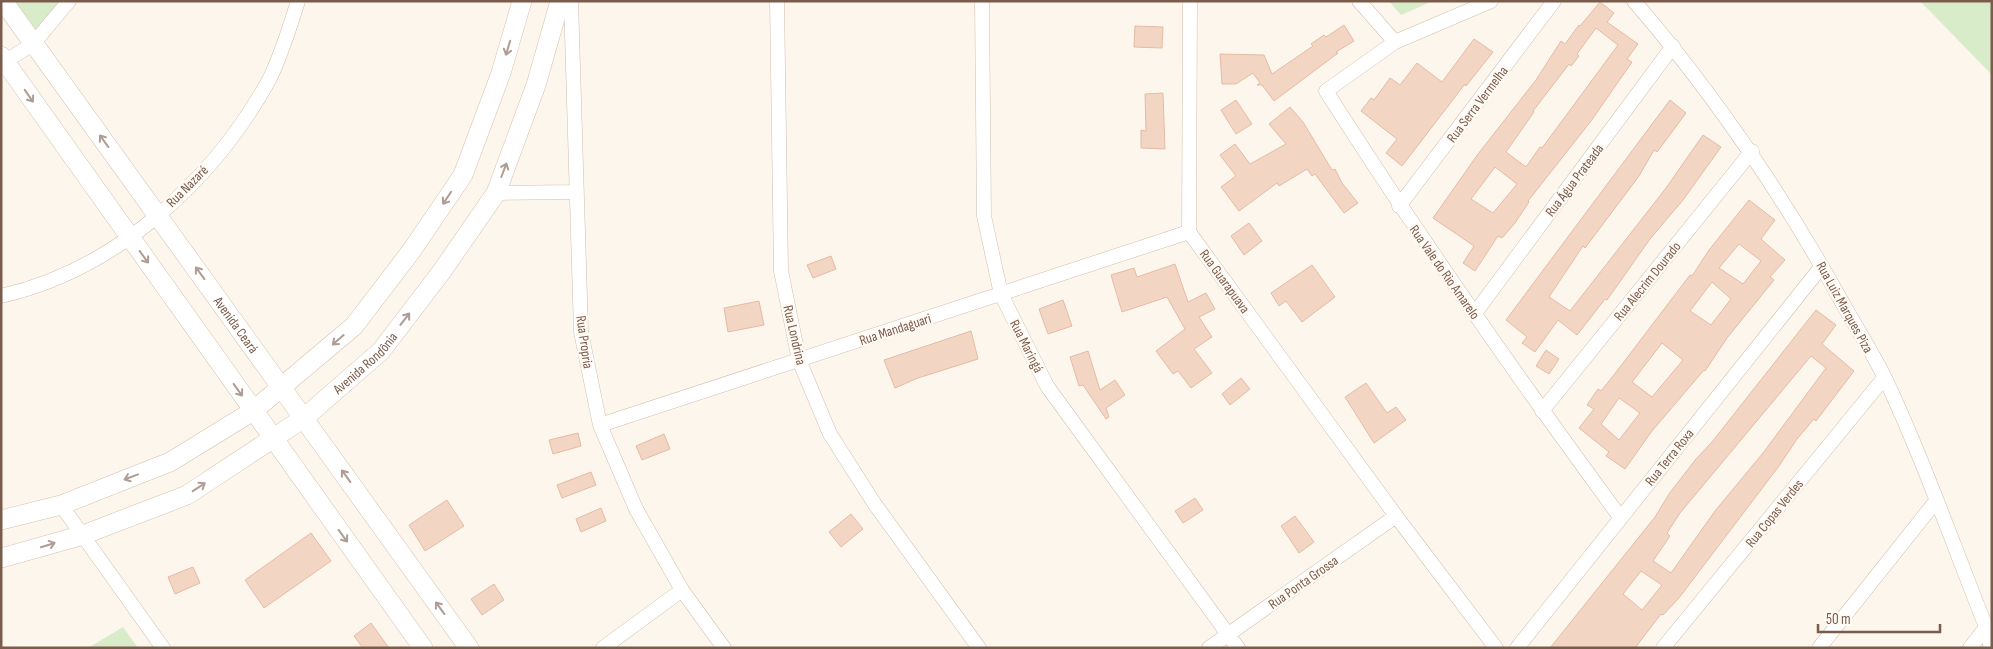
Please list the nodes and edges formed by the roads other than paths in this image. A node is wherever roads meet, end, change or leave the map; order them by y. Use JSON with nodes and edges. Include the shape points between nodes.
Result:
{"nodes":[{"id":1,"x":3,"y":1,"type":"edge"},
{"id":2,"x":69,"y":1,"type":"edge"},
{"id":3,"x":298,"y":1,"type":"edge"},
{"id":4,"x":522,"y":1,"type":"edge"},
{"id":5,"x":560,"y":1,"type":"edge"},
{"id":6,"x":571,"y":1,"type":"edge"},
{"id":7,"x":777,"y":1,"type":"edge"},
{"id":8,"x":982,"y":1,"type":"edge"},
{"id":9,"x":1190,"y":1,"type":"edge"},
{"id":10,"x":1359,"y":1,"type":"edge"},
{"id":11,"x":1491,"y":1,"type":"edge"},
{"id":12,"x":1554,"y":1,"type":"edge"},
{"id":13,"x":1634,"y":1,"type":"edge"},
{"id":14,"x":1395,"y":42,"type":"junction"},
{"id":15,"x":32,"y":44,"type":"junction"},
{"id":16,"x":1672,"y":46,"type":"junction"},
{"id":17,"x":2,"y":61,"type":"edge"},
{"id":18,"x":1752,"y":152,"type":"junction"},
{"id":19,"x":577,"y":192,"type":"junction"},
{"id":20,"x":496,"y":193,"type":"junction"},
{"id":21,"x":1399,"y":206,"type":"junction"},
{"id":22,"x":158,"y":214,"type":"junction"},
{"id":23,"x":1189,"y":232,"type":"junction"},
{"id":24,"x":130,"y":238,"type":"junction"},
{"id":25,"x":1822,"y":266,"type":"junction"},
{"id":26,"x":1001,"y":294,"type":"junction"},
{"id":27,"x":1,"y":296,"type":"edge"},
{"id":28,"x":1475,"y":313,"type":"junction"},
{"id":29,"x":799,"y":360,"type":"junction"},
{"id":30,"x":1884,"y":378,"type":"junction"},
{"id":31,"x":282,"y":388,"type":"junction"},
{"id":32,"x":253,"y":411,"type":"junction"},
{"id":33,"x":1542,"y":411,"type":"junction"},
{"id":34,"x":304,"y":418,"type":"junction"},
{"id":35,"x":600,"y":425,"type":"junction"},
{"id":36,"x":274,"y":439,"type":"junction"},
{"id":37,"x":1936,"y":501,"type":"junction"},
{"id":38,"x":61,"y":504,"type":"junction"},
{"id":39,"x":1396,"y":516,"type":"junction"},
{"id":40,"x":1620,"y":517,"type":"junction"},
{"id":41,"x":1,"y":520,"type":"edge"},
{"id":42,"x":83,"y":535,"type":"junction"},
{"id":43,"x":1,"y":558,"type":"edge"},
{"id":44,"x":682,"y":590,"type":"junction"},
{"id":45,"x":1986,"y":627,"type":"junction"},
{"id":46,"x":1228,"y":634,"type":"junction"},
{"id":47,"x":164,"y":648,"type":"edge"},
{"id":48,"x":423,"y":648,"type":"edge"},
{"id":49,"x":469,"y":648,"type":"edge"},
{"id":50,"x":603,"y":648,"type":"edge"},
{"id":51,"x":724,"y":648,"type":"edge"},
{"id":52,"x":979,"y":648,"type":"edge"},
{"id":53,"x":1209,"y":648,"type":"edge"},
{"id":54,"x":1238,"y":648,"type":"edge"},
{"id":55,"x":1496,"y":648,"type":"edge"},
{"id":56,"x":1516,"y":648,"type":"edge"},
{"id":57,"x":1663,"y":648,"type":"edge"},
{"id":58,"x":1819,"y":648,"type":"edge"},
{"id":59,"x":1970,"y":648,"type":"edge"},
{"id":60,"x":1992,"y":648,"type":"edge"}],
"edges":[{"from":1,"to":15,"type":"street","name":"Avenida Ceará"},
{"from":2,"to":15,"type":"street"},
{"from":3,"to":22,"type":"street","name":"Rua Nazaré","via":[[269,79],[236,130],[200,176]]},
{"from":4,"to":31,"type":"street","one_way":true,"via":[[501,73],[463,176],[354,326]]},
{"from":20,"to":5,"type":"street","name":"Avenida Rondônia","one_way":true,"via":[[536,85]]},
{"from":6,"to":19,"type":"street","name":"Rua Propria"},
{"from":7,"to":29,"type":"street","name":"Rua Londrina","via":[[781,271]]},
{"from":8,"to":26,"type":"street","name":"Rua Maringá","via":[[984,216]]},
{"from":9,"to":23,"type":"street"},
{"from":10,"to":14,"type":"street"},
{"from":11,"to":14,"type":"street"},
{"from":12,"to":21,"type":"street","name":"Rua Serra Vermelha"},
{"from":13,"to":16,"type":"street","name":"Rua Luiz Marques Piza"},
{"from":14,"to":21,"type":"street","name":"Rua Vale do Rio Amarelo","via":[[1326,91]]},
{"from":15,"to":17,"type":"street"},
{"from":22,"to":15,"type":"street","name":"Avenida Ceará","one_way":true},
{"from":16,"to":18,"type":"street","name":"Rua Luiz Marques Piza"},
{"from":16,"to":28,"type":"street","name":"Rua Água Prateada"},
{"from":17,"to":24,"type":"street","one_way":true},
{"from":18,"to":25,"type":"street","name":"Rua Luiz Marques Piza"},
{"from":18,"to":33,"type":"street","name":"Rua Alecrim Dourado"},
{"from":19,"to":20,"type":"street"},
{"from":19,"to":35,"type":"street","name":"Rua Propria","via":[[581,332]]},
{"from":34,"to":20,"type":"street","name":"Avenida Rondônia","one_way":true,"via":[[381,351],[442,272]]},
{"from":21,"to":28,"type":"street","name":"Rua Vale do Rio Amarelo"},
{"from":22,"to":24,"type":"street","name":"Rua Nazaré"},
{"from":31,"to":22,"type":"street","name":"Avenida Ceará","one_way":true},
{"from":23,"to":26,"type":"street","name":"Rua Mandaguari"},
{"from":23,"to":39,"type":"street","name":"Rua Guarapuava"},
{"from":24,"to":27,"type":"street","name":"Rua Nazaré","via":[[76,271]]},
{"from":24,"to":32,"type":"street","one_way":true},
{"from":25,"to":30,"type":"street","name":"Rua Luiz Marques Piza"},
{"from":25,"to":40,"type":"street","name":"Rua Terra Roxa"},
{"from":26,"to":29,"type":"street","name":"Rua Mandaguari"},
{"from":26,"to":46,"type":"street","name":"Rua Maringá","via":[[1047,386]]},
{"from":28,"to":33,"type":"street","name":"Rua Vale do Rio Amarelo"},
{"from":29,"to":35,"type":"street","name":"Rua Mandaguari"},
{"from":29,"to":52,"type":"street","name":"Rua Londrina","via":[[830,434],[874,504]]},
{"from":30,"to":37,"type":"street","name":"Rua Luiz Marques Piza"},
{"from":30,"to":57,"type":"street","name":"Rua Copas Verdes"},
{"from":31,"to":32,"type":"street"},
{"from":31,"to":34,"type":"street","name":"Avenida Ceará"},
{"from":32,"to":36,"type":"street"},
{"from":32,"to":38,"type":"street","one_way":true,"via":[[170,462]]},
{"from":33,"to":40,"type":"street","name":"Rua Vale do Rio Amarelo"},
{"from":34,"to":36,"type":"street","name":"Avenida Rondônia"},
{"from":49,"to":34,"type":"street","name":"Avenida Ceará","one_way":true},
{"from":35,"to":44,"type":"street","name":"Rua Propria","via":[[636,509]]},
{"from":42,"to":36,"type":"street","name":"Avenida Rondônia","one_way":true,"via":[[187,495]]},
{"from":36,"to":48,"type":"street","one_way":true},
{"from":37,"to":45,"type":"street","name":"Rua Luiz Marques Piza"},
{"from":37,"to":58,"type":"street"},
{"from":38,"to":41,"type":"street"},
{"from":38,"to":42,"type":"street"},
{"from":39,"to":46,"type":"street","name":"Rua Ponta Grossa"},
{"from":39,"to":55,"type":"street","name":"Rua Guarapuava"},
{"from":40,"to":56,"type":"street","name":"Rua Terra Roxa"},
{"from":43,"to":42,"type":"street","name":"Avenida Rondônia","one_way":true},
{"from":42,"to":47,"type":"street"},
{"from":44,"to":50,"type":"street"},
{"from":44,"to":51,"type":"street","name":"Rua Propria"},
{"from":45,"to":59,"type":"street"},
{"from":45,"to":60,"type":"street","name":"Rua Luiz Marques Piza"},
{"from":46,"to":53,"type":"street","name":"Rua Ponta Grossa"},
{"from":46,"to":54,"type":"street","name":"Rua Maringá"}]}
